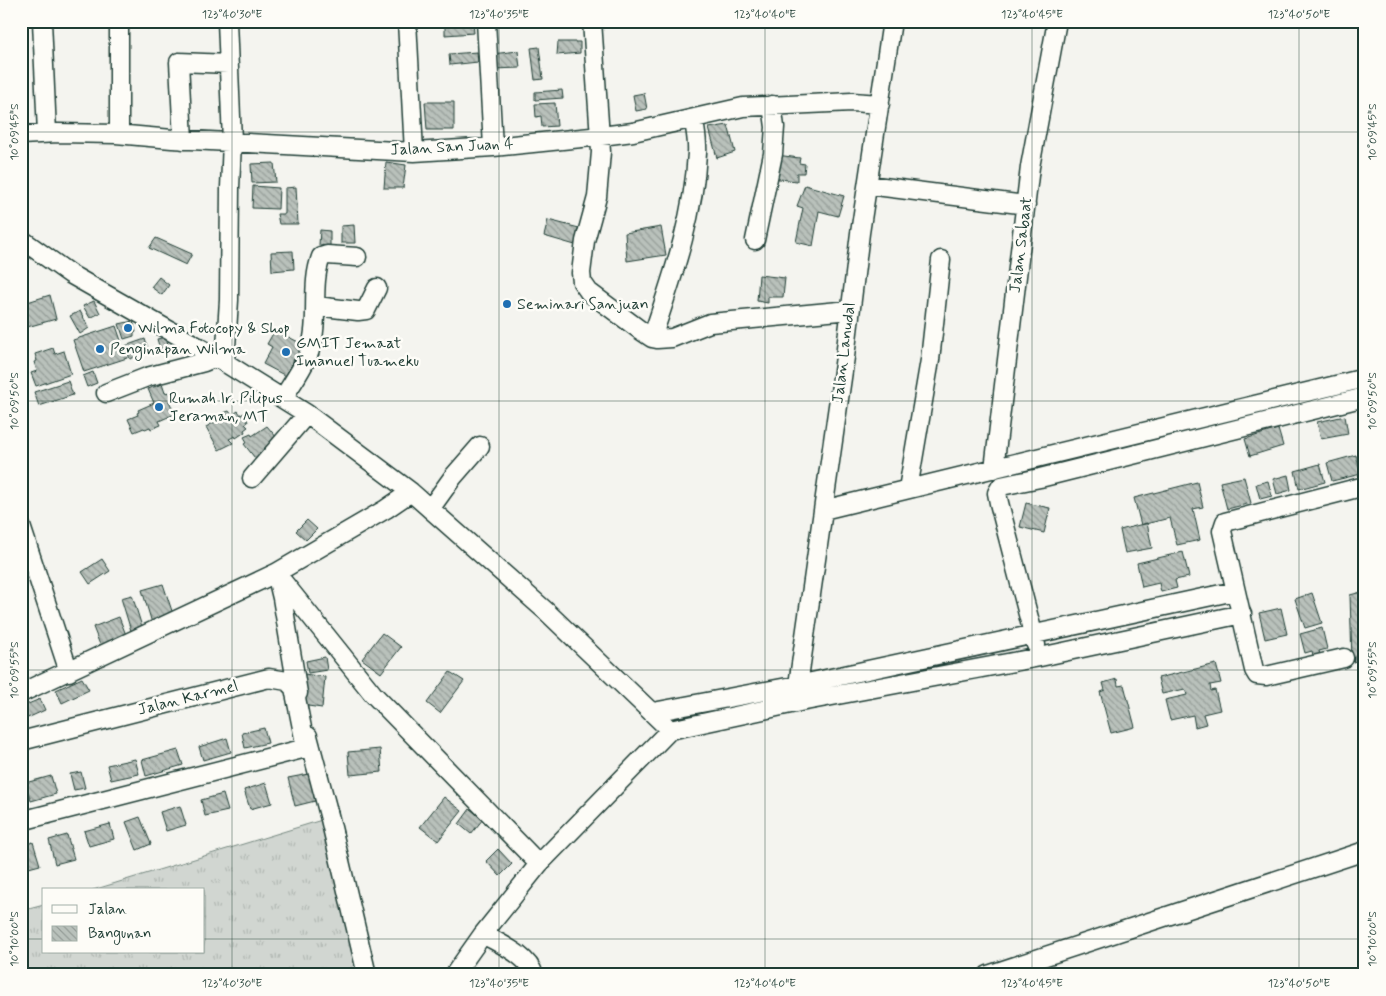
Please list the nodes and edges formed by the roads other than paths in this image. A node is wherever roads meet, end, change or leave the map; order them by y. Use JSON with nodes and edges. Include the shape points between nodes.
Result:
{"nodes":[{"id":1,"x":42,"y":21,"type":"edge"},
{"id":2,"x":119,"y":21,"type":"edge"},
{"id":3,"x":227,"y":21,"type":"edge"},
{"id":4,"x":407,"y":21,"type":"edge"},
{"id":5,"x":486,"y":21,"type":"edge"},
{"id":6,"x":592,"y":21,"type":"edge"},
{"id":7,"x":892,"y":21,"type":"edge"},
{"id":8,"x":1057,"y":21,"type":"edge"},
{"id":9,"x":228,"y":64,"type":"junction"},
{"id":10,"x":880,"y":104,"type":"junction"},
{"id":11,"x":772,"y":105,"type":"junction"},
{"id":12,"x":694,"y":119,"type":"junction"},
{"id":13,"x":46,"y":133,"type":"junction"},
{"id":14,"x":119,"y":134,"type":"junction"},
{"id":15,"x":21,"y":135,"type":"edge"},
{"id":16,"x":601,"y":136,"type":"junction"},
{"id":17,"x":183,"y":140,"type":"junction"},
{"id":18,"x":232,"y":141,"type":"junction"},
{"id":19,"x":492,"y":147,"type":"junction"},
{"id":20,"x":414,"y":152,"type":"junction"},
{"id":21,"x":868,"y":185,"type":"junction"},
{"id":22,"x":1026,"y":205,"type":"junction"},
{"id":23,"x":21,"y":239,"type":"edge"},
{"id":24,"x":755,"y":240,"type":"dead end"},
{"id":25,"x":357,"y":257,"type":"dead end"},
{"id":26,"x":941,"y":260,"type":"dead end"},
{"id":27,"x":377,"y":288,"type":"dead end"},
{"id":28,"x":316,"y":306,"type":"junction"},
{"id":29,"x":850,"y":310,"type":"junction"},
{"id":30,"x":652,"y":338,"type":"junction"},
{"id":31,"x":221,"y":360,"type":"junction"},
{"id":32,"x":1365,"y":378,"type":"edge"},
{"id":33,"x":106,"y":393,"type":"dead end"},
{"id":34,"x":1365,"y":397,"type":"edge"},
{"id":35,"x":284,"y":398,"type":"junction"},
{"id":36,"x":307,"y":414,"type":"junction"},
{"id":37,"x":480,"y":446,"type":"dead end"},
{"id":38,"x":994,"y":469,"type":"junction"},
{"id":39,"x":252,"y":478,"type":"dead end"},
{"id":40,"x":1365,"y":486,"type":"edge"},
{"id":41,"x":908,"y":489,"type":"junction"},
{"id":42,"x":411,"y":492,"type":"junction"},
{"id":43,"x":430,"y":510,"type":"junction"},
{"id":44,"x":823,"y":510,"type":"junction"},
{"id":45,"x":21,"y":526,"type":"edge"},
{"id":46,"x":276,"y":573,"type":"junction"},
{"id":47,"x":1235,"y":591,"type":"junction"},
{"id":48,"x":1242,"y":614,"type":"junction"},
{"id":49,"x":1033,"y":634,"type":"junction"},
{"id":50,"x":1040,"y":657,"type":"junction"},
{"id":51,"x":1344,"y":658,"type":"dead end"},
{"id":52,"x":69,"y":672,"type":"junction"},
{"id":53,"x":830,"y":678,"type":"junction"},
{"id":54,"x":798,"y":685,"type":"junction"},
{"id":55,"x":21,"y":693,"type":"edge"},
{"id":56,"x":834,"y":696,"type":"junction"},
{"id":57,"x":653,"y":712,"type":"junction"},
{"id":58,"x":670,"y":730,"type":"junction"},
{"id":59,"x":21,"y":741,"type":"edge"},
{"id":60,"x":21,"y":821,"type":"edge"},
{"id":61,"x":1365,"y":851,"type":"edge"},
{"id":62,"x":539,"y":864,"type":"junction"},
{"id":63,"x":483,"y":934,"type":"junction"},
{"id":64,"x":367,"y":975,"type":"edge"},
{"id":65,"x":454,"y":975,"type":"edge"},
{"id":66,"x":534,"y":975,"type":"edge"},
{"id":67,"x":988,"y":975,"type":"edge"}],
"edges":[{"from":1,"to":13,"type":"street"},
{"from":2,"to":14,"type":"street"},
{"from":3,"to":9,"type":"street"},
{"from":4,"to":20,"type":"street"},
{"from":5,"to":19,"type":"street"},
{"from":6,"to":16,"type":"street"},
{"from":7,"to":10,"type":"street","name":"Jalan Lanudal"},
{"from":8,"to":22,"type":"street","name":"Jalan Sabaat"},
{"from":9,"to":17,"type":"street","via":[[179,62]]},
{"from":9,"to":18,"type":"street"},
{"from":10,"to":11,"type":"street","name":"Jalan San Juan 4"},
{"from":10,"to":21,"type":"street","name":"Jalan Lanudal"},
{"from":11,"to":12,"type":"street","name":"Jalan San Juan 4","via":[[742,107]]},
{"from":11,"to":24,"type":"street","via":[[775,127],[773,154]]},
{"from":12,"to":16,"type":"street","name":"Jalan San Juan 4"},
{"from":12,"to":30,"type":"street","via":[[697,152],[687,223]]},
{"from":13,"to":14,"type":"street","name":"Jalan San Juan 4"},
{"from":13,"to":15,"type":"street","name":"Jalan San Juan 4"},
{"from":14,"to":17,"type":"street","name":"Jalan San Juan 4"},
{"from":16,"to":19,"type":"street","name":"Jalan San Juan 4"},
{"from":16,"to":30,"type":"street","via":[[598,187],[581,280],[589,292]]},
{"from":17,"to":18,"type":"street","name":"Jalan San Juan 4"},
{"from":18,"to":20,"type":"street","name":"Jalan San Juan 4"},
{"from":18,"to":31,"type":"street","via":[[229,308]]},
{"from":19,"to":20,"type":"street","name":"Jalan San Juan 4"},
{"from":21,"to":22,"type":"street"},
{"from":21,"to":29,"type":"street","name":"Jalan Lanudal"},
{"from":22,"to":38,"type":"street","name":"Jalan Sabaat"},
{"from":23,"to":31,"type":"street","via":[[70,274]]},
{"from":25,"to":28,"type":"street","via":[[321,257],[316,276]]},
{"from":26,"to":41,"type":"street","via":[[930,360]]},
{"from":27,"to":28,"type":"street","via":[[366,310]]},
{"from":28,"to":35,"type":"street","via":[[310,351]]},
{"from":29,"to":30,"type":"street","via":[[710,323],[672,338]]},
{"from":29,"to":44,"type":"street","name":"Jalan Lanudal"},
{"from":31,"to":33,"type":"street","via":[[147,377]]},
{"from":31,"to":35,"type":"street"},
{"from":32,"to":38,"type":"street"},
{"from":34,"to":49,"type":"street","via":[[1001,486],[997,493]]},
{"from":35,"to":36,"type":"street"},
{"from":36,"to":39,"type":"street"},
{"from":36,"to":42,"type":"street"},
{"from":37,"to":43,"type":"street","via":[[453,476]]},
{"from":38,"to":41,"type":"street"},
{"from":40,"to":47,"type":"street","via":[[1225,522],[1222,531]]},
{"from":41,"to":44,"type":"street"},
{"from":42,"to":43,"type":"street"},
{"from":42,"to":46,"type":"street","via":[[386,510]]},
{"from":43,"to":57,"type":"street","via":[[547,612]]},
{"from":44,"to":54,"type":"street","name":"Jalan Lanudal"},
{"from":45,"to":52,"type":"street"},
{"from":46,"to":52,"type":"street"},
{"from":46,"to":62,"type":"street","via":[[372,694]]},
{"from":46,"to":64,"type":"street","via":[[299,699]]},
{"from":47,"to":48,"type":"street"},
{"from":47,"to":49,"type":"street"},
{"from":48,"to":50,"type":"street"},
{"from":48,"to":51,"type":"street","via":[[1257,675],[1266,676]]},
{"from":49,"to":50,"type":"street"},
{"from":49,"to":53,"type":"street"},
{"from":50,"to":56,"type":"street"},
{"from":52,"to":55,"type":"street"},
{"from":53,"to":54,"type":"street"},
{"from":53,"to":56,"type":"street"},
{"from":54,"to":57,"type":"street"},
{"from":56,"to":58,"type":"street"},
{"from":57,"to":58,"type":"street"},
{"from":58,"to":62,"type":"street"},
{"from":59,"to":60,"type":"street","name":"Jalan Karmel","via":[[269,678],[287,681],[294,688],[306,748]]},
{"from":61,"to":67,"type":"street"},
{"from":62,"to":63,"type":"street"},
{"from":63,"to":65,"type":"street"},
{"from":63,"to":66,"type":"street","via":[[521,957],[532,966]]}]}
